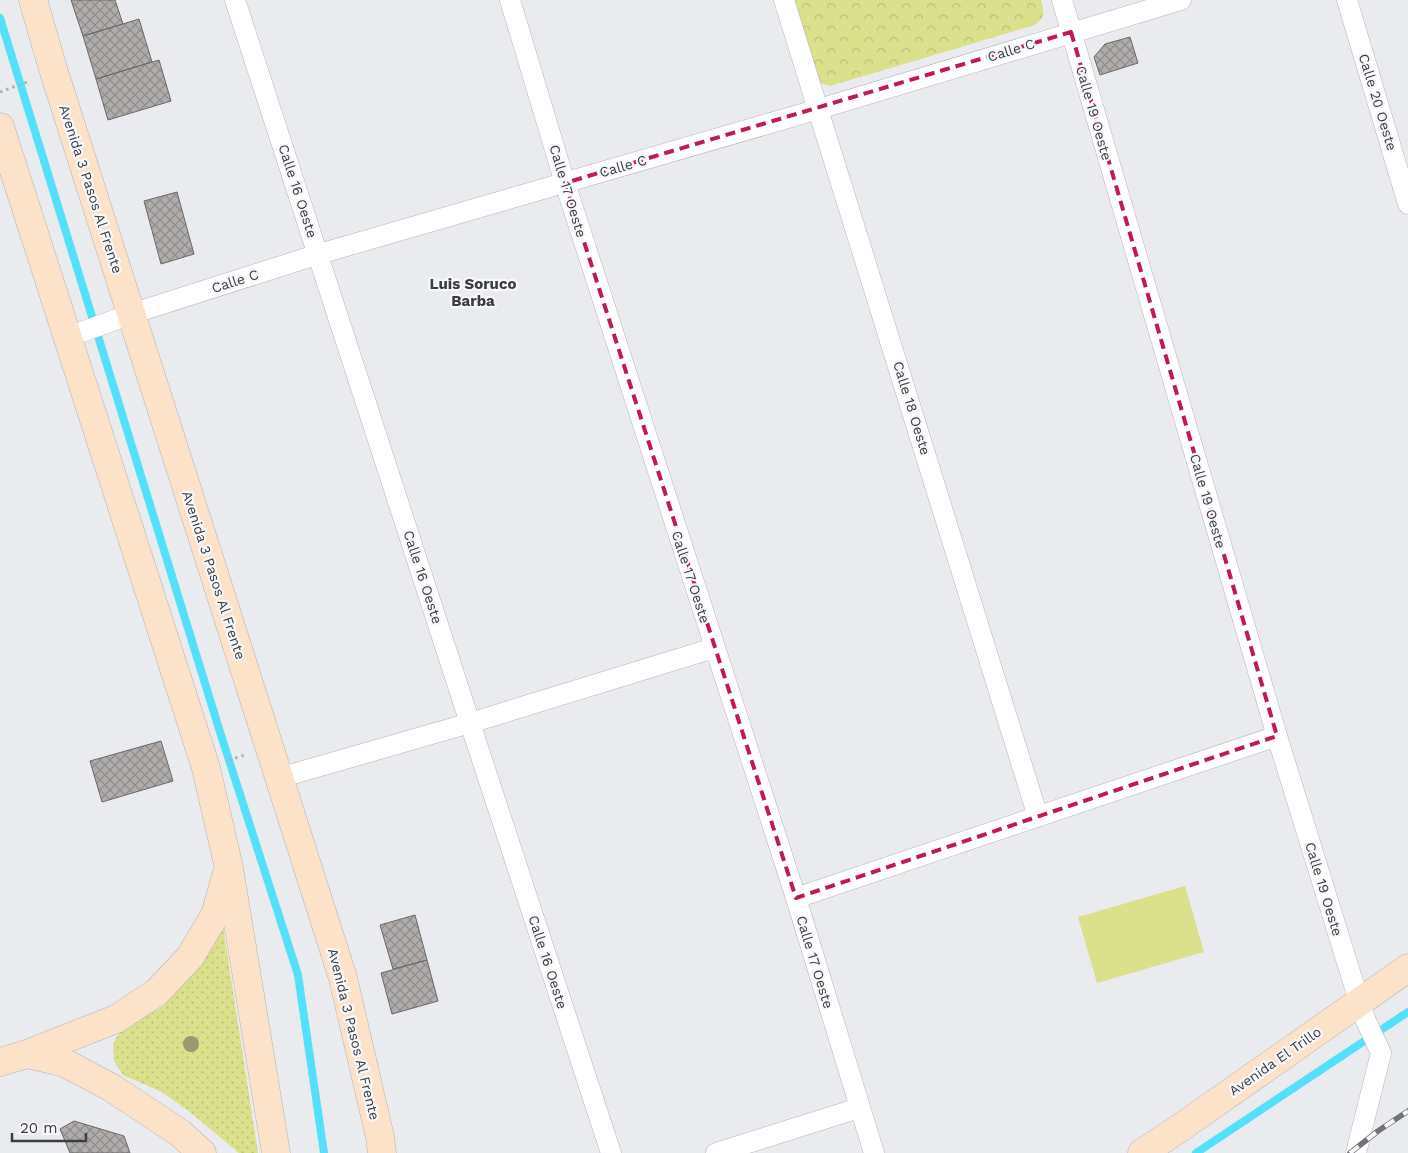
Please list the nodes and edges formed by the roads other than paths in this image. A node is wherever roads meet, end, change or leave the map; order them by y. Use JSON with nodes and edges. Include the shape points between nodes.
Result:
{"nodes":[{"id":1,"x":32,"y":0,"type":"edge"},
{"id":2,"x":235,"y":0,"type":"edge"},
{"id":3,"x":510,"y":0,"type":"edge"},
{"id":4,"x":784,"y":0,"type":"edge"},
{"id":5,"x":1062,"y":0,"type":"edge"},
{"id":6,"x":1181,"y":0,"type":"edge"},
{"id":7,"x":1347,"y":0,"type":"edge"},
{"id":8,"x":1071,"y":32,"type":"junction"},
{"id":9,"x":819,"y":109,"type":"junction"},
{"id":10,"x":0,"y":128,"type":"edge"},
{"id":11,"x":6,"y":166,"type":"edge"},
{"id":12,"x":565,"y":183,"type":"junction"},
{"id":13,"x":1408,"y":204,"type":"edge"},
{"id":14,"x":319,"y":254,"type":"junction"},
{"id":15,"x":120,"y":318,"type":"junction"},
{"id":16,"x":78,"y":333,"type":"junction"},
{"id":17,"x":714,"y":648,"type":"junction"},
{"id":18,"x":470,"y":723,"type":"junction"},
{"id":19,"x":1277,"y":736,"type":"junction"},
{"id":20,"x":278,"y":778,"type":"junction"},
{"id":21,"x":1038,"y":817,"type":"junction"},
{"id":22,"x":229,"y":868,"type":"junction"},
{"id":23,"x":796,"y":898,"type":"junction"},
{"id":24,"x":1408,"y":968,"type":"edge"},
{"id":25,"x":1363,"y":1011,"type":"junction"},
{"id":26,"x":8,"y":1056,"type":"edge"},
{"id":27,"x":859,"y":1108,"type":"junction"},
{"id":28,"x":202,"y":1153,"type":"edge"},
{"id":29,"x":276,"y":1153,"type":"edge"},
{"id":30,"x":382,"y":1153,"type":"edge"},
{"id":31,"x":611,"y":1153,"type":"edge"},
{"id":32,"x":716,"y":1153,"type":"edge"},
{"id":33,"x":874,"y":1153,"type":"edge"},
{"id":34,"x":1142,"y":1153,"type":"edge"},
{"id":35,"x":1356,"y":1153,"type":"edge"}],
"edges":[{"from":1,"to":15,"type":"main road","name":"Avenida 3 Pasos Al Frente"},
{"from":2,"to":14,"type":"street","name":"Calle 16 Oeste"},
{"from":3,"to":12,"type":"street","name":"Calle 17 Oeste"},
{"from":4,"to":9,"type":"street","name":"Calle 18 Oeste"},
{"from":5,"to":8,"type":"street","name":"Calle 19 Oeste"},
{"from":6,"to":8,"type":"street","name":"Calle C"},
{"from":7,"to":13,"type":"street","name":"Calle 20 Oeste"},
{"from":8,"to":9,"type":"street","name":"Calle C"},
{"from":8,"to":19,"type":"street","name":"Calle 19 Oeste"},
{"from":9,"to":12,"type":"street","name":"Calle C"},
{"from":9,"to":21,"type":"street","name":"Calle 18 Oeste"},
{"from":10,"to":11,"type":"main road"},
{"from":11,"to":16,"type":"main road"},
{"from":12,"to":14,"type":"street","name":"Calle C"},
{"from":12,"to":17,"type":"street","name":"Calle 17 Oeste"},
{"from":14,"to":15,"type":"street","name":"Calle C"},
{"from":14,"to":18,"type":"street","name":"Calle 16 Oeste"},
{"from":15,"to":16,"type":"street","name":"Calle C"},
{"from":15,"to":20,"type":"main road","name":"Avenida 3 Pasos Al Frente"},
{"from":16,"to":22,"type":"main road","via":[[206,768]]},
{"from":17,"to":18,"type":"street"},
{"from":17,"to":23,"type":"street","name":"Calle 17 Oeste"},
{"from":18,"to":20,"type":"street"},
{"from":18,"to":31,"type":"street","name":"Calle 16 Oeste"},
{"from":19,"to":21,"type":"street"},
{"from":19,"to":25,"type":"street","name":"Calle 19 Oeste"},
{"from":20,"to":30,"type":"main road","name":"Avenida 3 Pasos Al Frente","via":[[343,978]]},
{"from":21,"to":23,"type":"street"},
{"from":22,"to":26,"type":"main road","via":[[215,915],[190,957],[157,992],[116,1018]]},
{"from":22,"to":29,"type":"main road"},
{"from":23,"to":27,"type":"street","name":"Calle 17 Oeste"},
{"from":24,"to":25,"type":"main road","name":"Avenida El Trillo"},
{"from":25,"to":34,"type":"main road","name":"Avenida El Trillo"},
{"from":25,"to":35,"type":"street","name":"Calle 19 Oeste","via":[[1381,1054]]},
{"from":26,"to":28,"type":"main road","via":[[65,1063],[112,1088],[180,1133]]},
{"from":27,"to":32,"type":"street"},
{"from":27,"to":33,"type":"street","name":"Calle 17 Oeste"}]}
